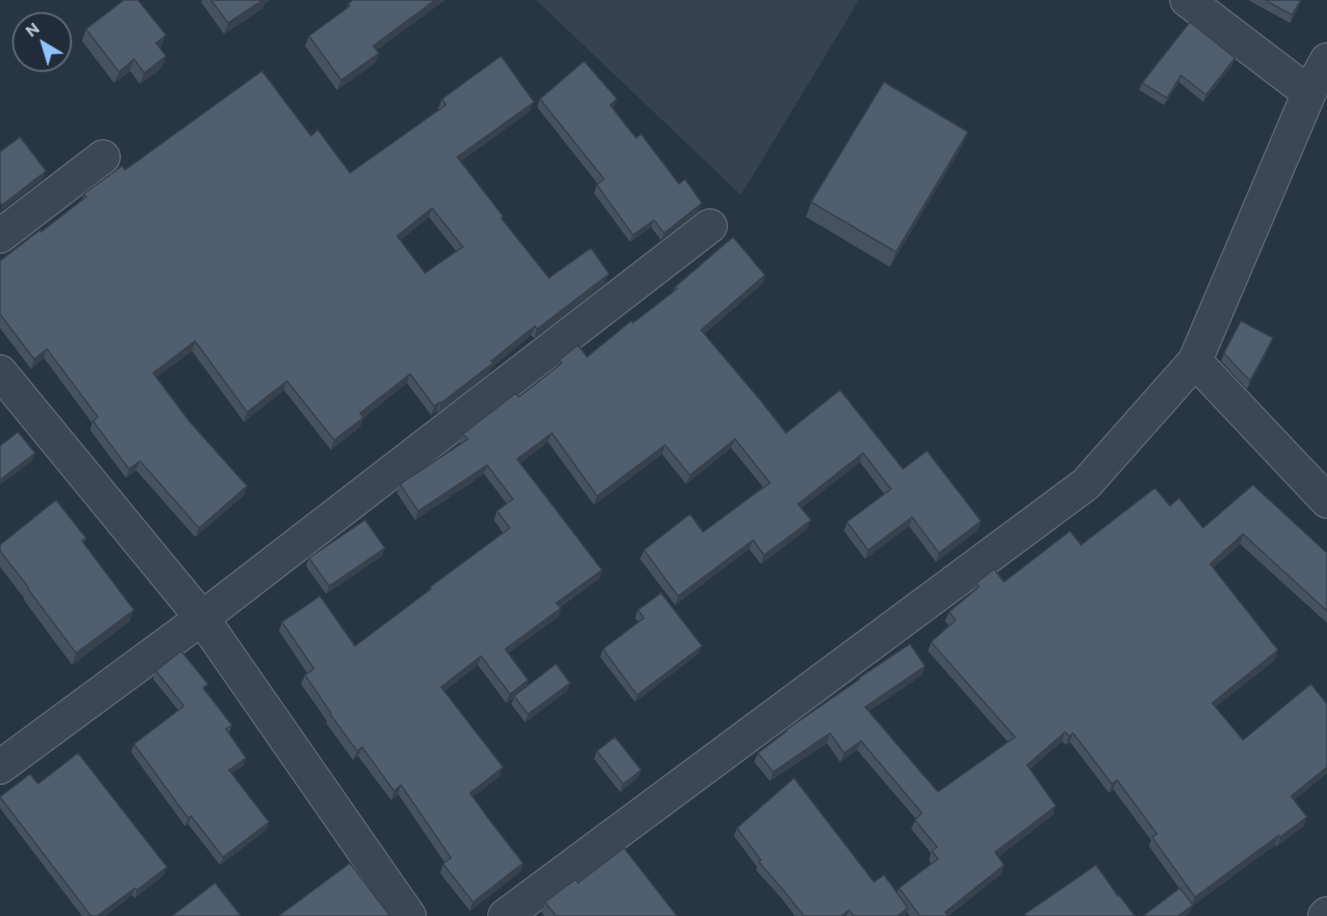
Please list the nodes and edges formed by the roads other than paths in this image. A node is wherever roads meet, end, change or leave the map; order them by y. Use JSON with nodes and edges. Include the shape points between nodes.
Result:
{"nodes":[{"id":1,"x":1186,"y":0,"type":"edge"},
{"id":2,"x":1327,"y":60,"type":"edge"},
{"id":3,"x":1309,"y":93,"type":"junction"},
{"id":4,"x":103,"y":157,"type":"dead end"},
{"id":5,"x":710,"y":226,"type":"dead end"},
{"id":6,"x":0,"y":236,"type":"edge"},
{"id":7,"x":1195,"y":361,"type":"junction"},
{"id":8,"x":0,"y":372,"type":"edge"},
{"id":9,"x":1327,"y":501,"type":"edge"},
{"id":10,"x":202,"y":618,"type":"junction"},
{"id":11,"x":0,"y":766,"type":"edge"},
{"id":12,"x":409,"y":916,"type":"edge"},
{"id":13,"x":505,"y":916,"type":"edge"}],
"edges":[{"from":1,"to":3,"type":"street"},
{"from":2,"to":3,"type":"street"},
{"from":3,"to":7,"type":"street"},
{"from":4,"to":6,"type":"street"},
{"from":5,"to":10,"type":"street"},
{"from":7,"to":9,"type":"street"},
{"from":7,"to":13,"type":"street","via":[[1086,484]]},
{"from":8,"to":10,"type":"street"},
{"from":10,"to":11,"type":"street"},
{"from":10,"to":12,"type":"street"}]}
